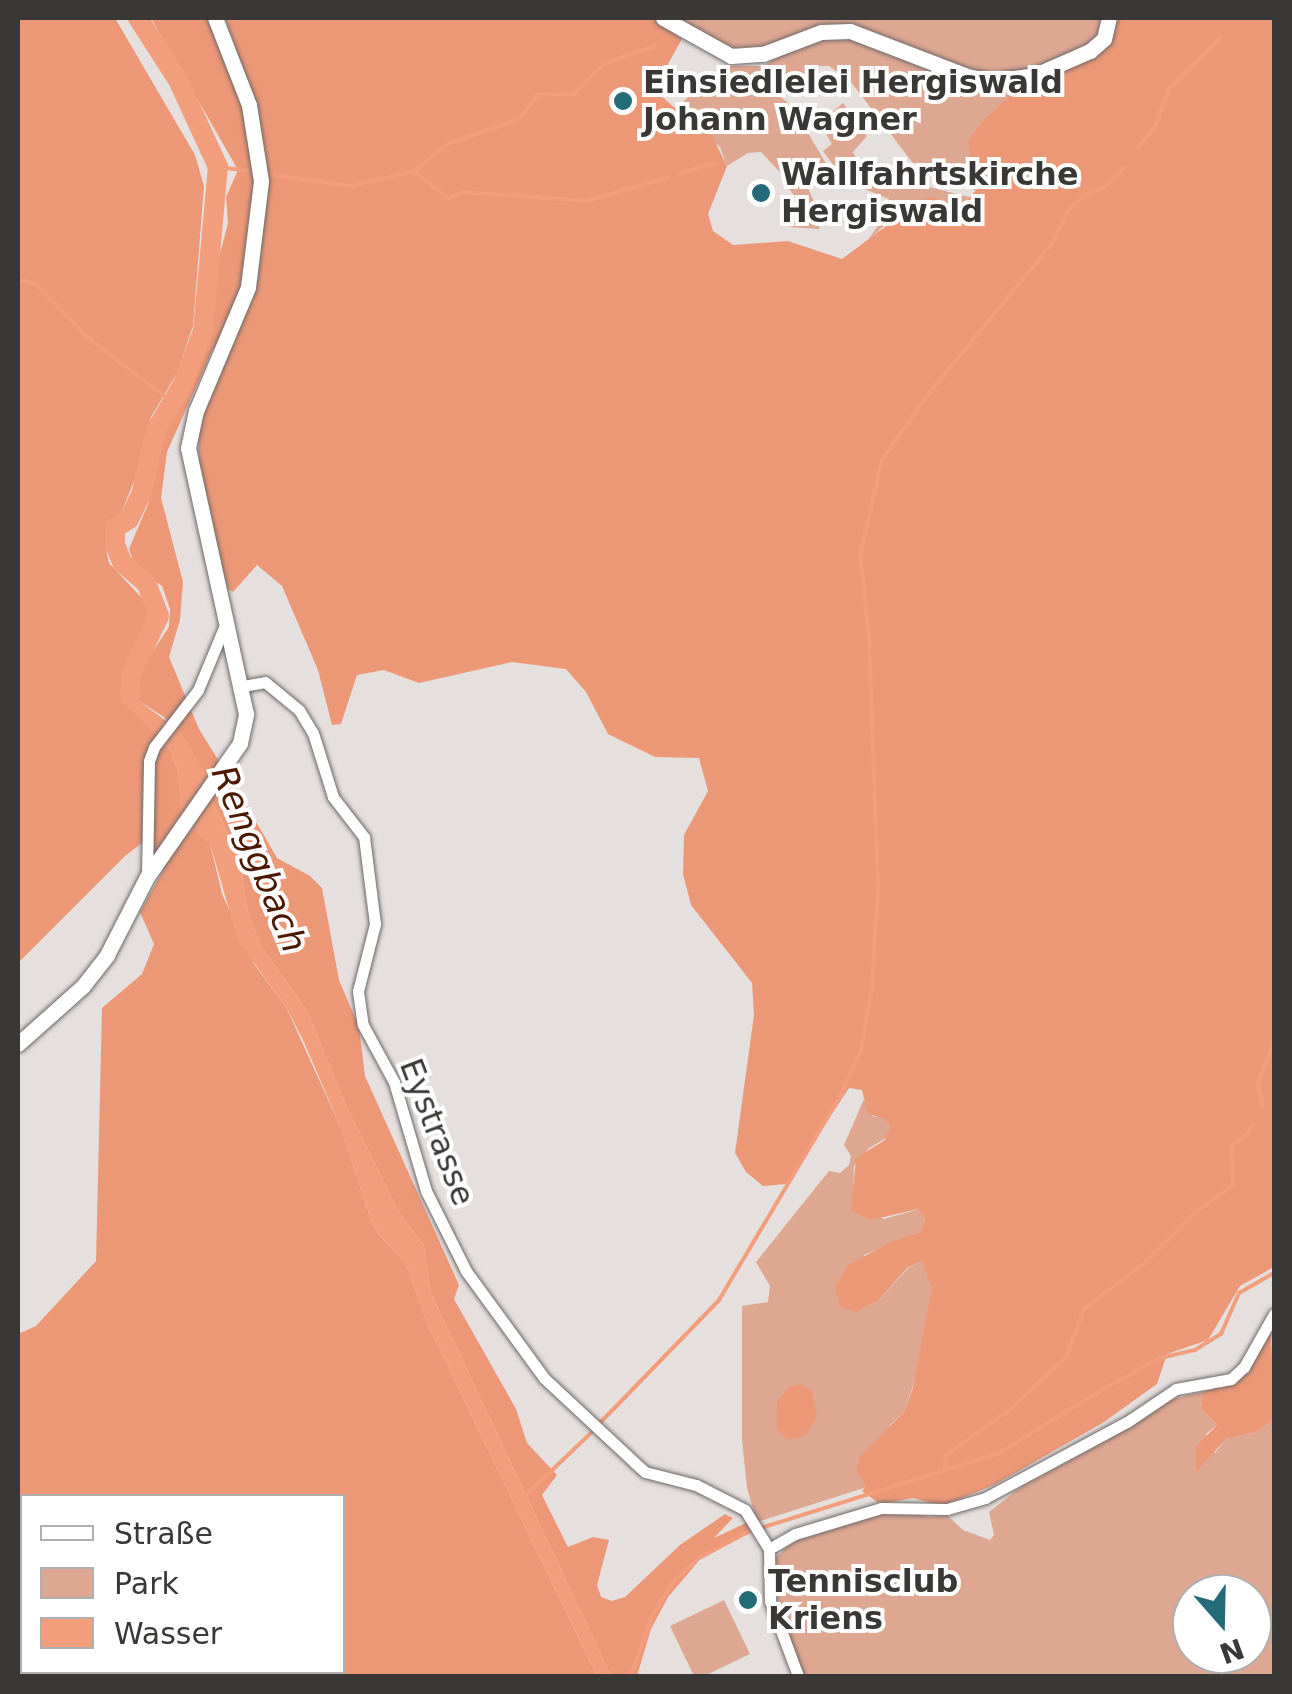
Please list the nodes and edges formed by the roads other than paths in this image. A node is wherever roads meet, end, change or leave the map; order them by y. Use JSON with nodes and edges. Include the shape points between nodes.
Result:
{"nodes":[{"id":1,"x":216,"y":18,"type":"edge"},
{"id":2,"x":663,"y":18,"type":"edge"},
{"id":3,"x":1109,"y":18,"type":"edge"},
{"id":4,"x":227,"y":620,"type":"junction"},
{"id":5,"x":243,"y":686,"type":"junction"},
{"id":6,"x":147,"y":877,"type":"junction"},
{"id":7,"x":18,"y":1044,"type":"edge"},
{"id":8,"x":1274,"y":1314,"type":"edge"},
{"id":9,"x":769,"y":1549,"type":"junction"},
{"id":10,"x":798,"y":1676,"type":"edge"}],
"edges":[{"from":1,"to":4,"type":"street","via":[[249,104],[261,173],[248,287],[189,432]]},
{"from":2,"to":3,"type":"street","via":[[731,56],[764,54],[840,30],[992,81],[1036,74],[1090,51],[1104,39]]},
{"from":4,"to":5,"type":"street"},
{"from":4,"to":6,"type":"street","via":[[211,664],[148,762]]},
{"from":5,"to":6,"type":"street","via":[[240,743]]},
{"from":5,"to":9,"type":"street","name":"Eystrasse","via":[[266,682],[299,710],[314,732],[332,797],[364,837],[376,924],[358,991],[362,1025],[394,1082],[426,1190],[466,1271],[544,1378],[634,1464],[745,1510]]},
{"from":6,"to":7,"type":"street","via":[[95,971]]},
{"from":8,"to":9,"type":"street","via":[[1232,1379],[1176,1389],[984,1498],[947,1509],[882,1508],[795,1534]]},
{"from":9,"to":10,"type":"street","via":[[770,1601]]}]}
